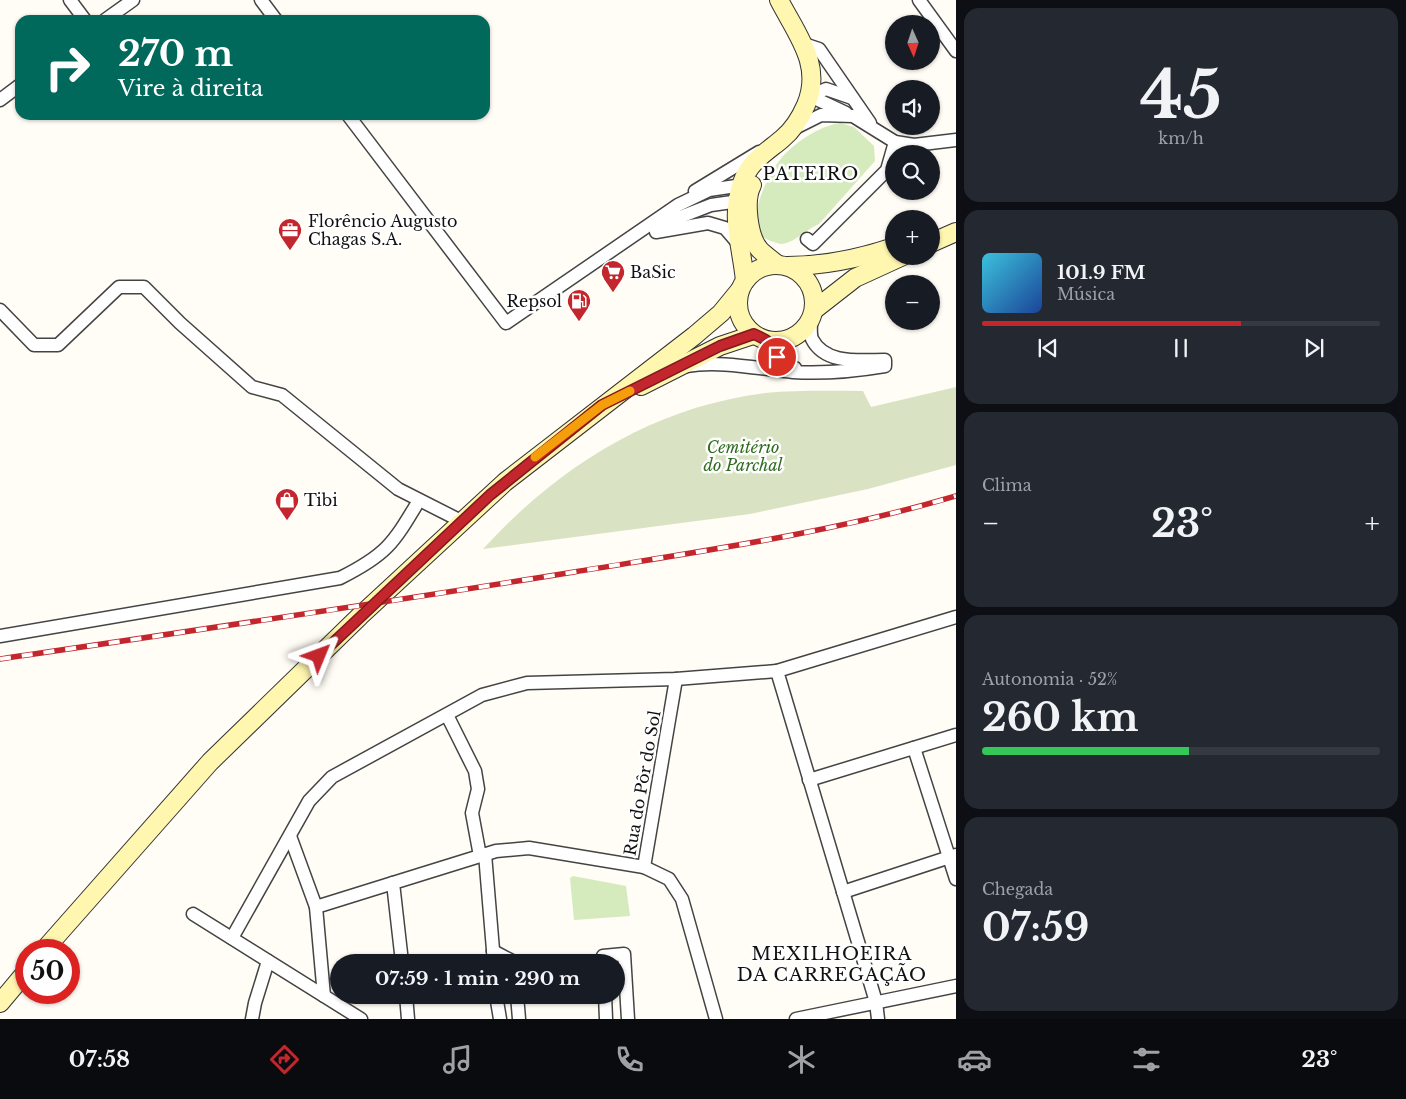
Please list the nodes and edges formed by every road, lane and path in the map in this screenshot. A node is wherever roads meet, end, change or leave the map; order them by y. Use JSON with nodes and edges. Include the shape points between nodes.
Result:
{"nodes":[{"id":1,"x":70,"y":0,"type":"edge"},
{"id":2,"x":133,"y":0,"type":"edge"},
{"id":3,"x":261,"y":0,"type":"edge"},
{"id":4,"x":778,"y":0,"type":"edge"},
{"id":5,"x":920,"y":0,"type":"edge"},
{"id":6,"x":81,"y":15,"type":"edge"},
{"id":7,"x":112,"y":15,"type":"edge"},
{"id":8,"x":272,"y":15,"type":"edge"},
{"id":9,"x":801,"y":43,"type":"junction"},
{"id":10,"x":956,"y":52,"type":"edge"},
{"id":11,"x":15,"y":88,"type":"edge"},
{"id":12,"x":810,"y":96,"type":"junction"},
{"id":13,"x":852,"y":98,"type":"junction"},
{"id":14,"x":0,"y":100,"type":"edge"},
{"id":15,"x":853,"y":116,"type":"junction"},
{"id":16,"x":352,"y":120,"type":"edge"},
{"id":17,"x":875,"y":129,"type":"junction"},
{"id":18,"x":787,"y":134,"type":"junction"},
{"id":19,"x":956,"y":140,"type":"edge"},
{"id":20,"x":896,"y":142,"type":"junction"},
{"id":21,"x":746,"y":193,"type":"junction"},
{"id":22,"x":956,"y":228,"type":"edge"},
{"id":23,"x":940,"y":232,"type":"edge"},
{"id":24,"x":956,"y":232,"type":"edge"},
{"id":25,"x":632,"y":237,"type":"junction"},
{"id":26,"x":807,"y":239,"type":"dead end"},
{"id":27,"x":940,"y":240,"type":"edge"},
{"id":28,"x":738,"y":242,"type":"junction"},
{"id":29,"x":885,"y":250,"type":"edge"},
{"id":30,"x":885,"y":264,"type":"edge"},
{"id":31,"x":782,"y":266,"type":"junction"},
{"id":32,"x":742,"y":286,"type":"junction"},
{"id":33,"x":0,"y":310,"type":"edge"},
{"id":34,"x":812,"y":315,"type":"junction"},
{"id":35,"x":760,"y":337,"type":"junction"},
{"id":36,"x":817,"y":373,"type":"junction"},
{"id":37,"x":602,"y":405,"type":"junction"},
{"id":38,"x":418,"y":502,"type":"dead end"},
{"id":39,"x":461,"y":521,"type":"junction"},
{"id":40,"x":956,"y":617,"type":"edge"},
{"id":41,"x":0,"y":636,"type":"edge"},
{"id":42,"x":777,"y":671,"type":"junction"},
{"id":43,"x":676,"y":679,"type":"junction"},
{"id":44,"x":446,"y":715,"type":"junction"},
{"id":45,"x":956,"y":735,"type":"edge"},
{"id":46,"x":914,"y":748,"type":"junction"},
{"id":47,"x":809,"y":780,"type":"junction"},
{"id":48,"x":290,"y":836,"type":"junction"},
{"id":49,"x":483,"y":855,"type":"junction"},
{"id":50,"x":953,"y":856,"type":"edge"},
{"id":51,"x":644,"y":867,"type":"junction"},
{"id":52,"x":956,"y":879,"type":"edge"},
{"id":53,"x":393,"y":883,"type":"junction"},
{"id":54,"x":843,"y":892,"type":"junction"},
{"id":55,"x":316,"y":907,"type":"junction"},
{"id":56,"x":193,"y":914,"type":"dead end"},
{"id":57,"x":232,"y":938,"type":"junction"},
{"id":58,"x":54,"y":939,"type":"edge"},
{"id":59,"x":401,"y":954,"type":"edge"},
{"id":60,"x":493,"y":954,"type":"edge"},
{"id":61,"x":268,"y":961,"type":"junction"},
{"id":62,"x":625,"y":970,"type":"edge"},
{"id":63,"x":15,"y":985,"type":"edge"},
{"id":64,"x":956,"y":986,"type":"edge"},
{"id":65,"x":324,"y":996,"type":"junction"},
{"id":66,"x":876,"y":1002,"type":"junction"},
{"id":67,"x":0,"y":1003,"type":"edge"},
{"id":68,"x":407,"y":1004,"type":"edge"},
{"id":69,"x":498,"y":1004,"type":"edge"},
{"id":70,"x":518,"y":1004,"type":"edge"},
{"id":71,"x":605,"y":1004,"type":"edge"},
{"id":72,"x":252,"y":1019,"type":"edge"},
{"id":73,"x":361,"y":1019,"type":"edge"},
{"id":74,"x":408,"y":1019,"type":"edge"},
{"id":75,"x":500,"y":1019,"type":"edge"},
{"id":76,"x":519,"y":1019,"type":"edge"},
{"id":77,"x":606,"y":1019,"type":"edge"},
{"id":78,"x":628,"y":1019,"type":"edge"},
{"id":79,"x":716,"y":1019,"type":"edge"},
{"id":80,"x":796,"y":1019,"type":"edge"},
{"id":81,"x":878,"y":1019,"type":"edge"}],
"edges":[{"from":1,"to":6,"type":"street"},
{"from":2,"to":7,"type":"street"},
{"from":3,"to":8,"type":"street"},
{"from":4,"to":9,"type":"main road"},
{"from":5,"to":10,"type":"street"},
{"from":9,"to":12,"type":"main road","via":[[811,62],[813,80]]},
{"from":9,"to":13,"type":"street","via":[[819,49]]},
{"from":11,"to":14,"type":"street"},
{"from":12,"to":13,"type":"street","via":[[826,89]]},
{"from":12,"to":15,"type":"street"},
{"from":12,"to":18,"type":"main road"},
{"from":13,"to":17,"type":"street"},
{"from":15,"to":17,"type":"street"},
{"from":15,"to":18,"type":"street","via":[[822,114]]},
{"from":16,"to":25,"type":"street","via":[[506,323]]},
{"from":17,"to":20,"type":"street"},
{"from":18,"to":21,"type":"main road"},
{"from":18,"to":25,"type":"street","via":[[666,209]]},
{"from":19,"to":20,"type":"street","via":[[914,145]]},
{"from":20,"to":26,"type":"street","via":[[887,170],[813,244]]},
{"from":21,"to":25,"type":"street","via":[[732,202],[711,205]]},
{"from":21,"to":28,"type":"main road","via":[[736,205]]},
{"from":21,"to":31,"type":"main road","via":[[751,232],[758,248]]},
{"from":22,"to":23,"type":"main road"},
{"from":24,"to":27,"type":"main road"},
{"from":25,"to":28,"type":"street","via":[[708,223],[725,228]]},
{"from":28,"to":32,"type":"main road","via":[[743,261]]},
{"from":29,"to":31,"type":"main road","via":[[838,263]]},
{"from":30,"to":34,"type":"main road","via":[[855,278]]},
{"from":31,"to":32,"type":"main road","via":[[761,268]]},
{"from":31,"to":34,"type":"main road","via":[[798,272],[807,281],[813,293]]},
{"from":32,"to":35,"type":"main road","via":[[738,313],[744,325]]},
{"from":32,"to":37,"type":"main road","via":[[721,313]]},
{"from":33,"to":39,"type":"street","via":[[34,345],[58,345],[119,287],[144,287],[252,387],[282,395],[398,489]]},
{"from":34,"to":35,"type":"main road","via":[[803,330],[792,338],[779,342]]},
{"from":34,"to":36,"type":"street","via":[[811,338],[821,352],[833,358],[884,360],[885,366]]},
{"from":35,"to":36,"type":"street","via":[[783,365]]},
{"from":35,"to":37,"type":"main road","via":[[720,346]]},
{"from":36,"to":37,"type":"street","via":[[687,366]]},
{"from":37,"to":39,"type":"main road"},
{"from":38,"to":41,"type":"street","via":[[395,541],[382,553],[340,578]]},
{"from":39,"to":58,"type":"main road","via":[[210,762]]},
{"from":40,"to":42,"type":"street"},
{"from":42,"to":43,"type":"street"},
{"from":42,"to":47,"type":"street"},
{"from":43,"to":44,"type":"street","via":[[527,683],[482,696]]},
{"from":43,"to":51,"type":"street","name":"Rua do Pôr do Sol"},
{"from":44,"to":48,"type":"street","via":[[332,777],[309,801]]},
{"from":44,"to":49,"type":"street","via":[[474,771],[478,788],[472,813]]},
{"from":45,"to":46,"type":"street"},
{"from":46,"to":47,"type":"street"},
{"from":46,"to":50,"type":"street"},
{"from":47,"to":54,"type":"street"},
{"from":48,"to":55,"type":"street"},
{"from":48,"to":57,"type":"street"},
{"from":49,"to":51,"type":"street","via":[[529,848]]},
{"from":49,"to":53,"type":"street"},
{"from":49,"to":60,"type":"street"},
{"from":50,"to":52,"type":"street"},
{"from":50,"to":54,"type":"street"},
{"from":51,"to":79,"type":"street","name":"Rua do Pôr do Sol","via":[[669,879],[682,899]]},
{"from":53,"to":55,"type":"street"},
{"from":53,"to":59,"type":"street"},
{"from":54,"to":66,"type":"street"},
{"from":55,"to":65,"type":"street"},
{"from":56,"to":57,"type":"street"},
{"from":57,"to":61,"type":"street"},
{"from":61,"to":65,"type":"street"},
{"from":61,"to":72,"type":"street"},
{"from":62,"to":78,"type":"street"},
{"from":63,"to":67,"type":"main road"},
{"from":64,"to":66,"type":"street"},
{"from":65,"to":73,"type":"street"},
{"from":66,"to":80,"type":"street"},
{"from":66,"to":81,"type":"street"},
{"from":68,"to":74,"type":"street"},
{"from":69,"to":75,"type":"street"},
{"from":70,"to":76,"type":"street"},
{"from":71,"to":77,"type":"street"}]}
